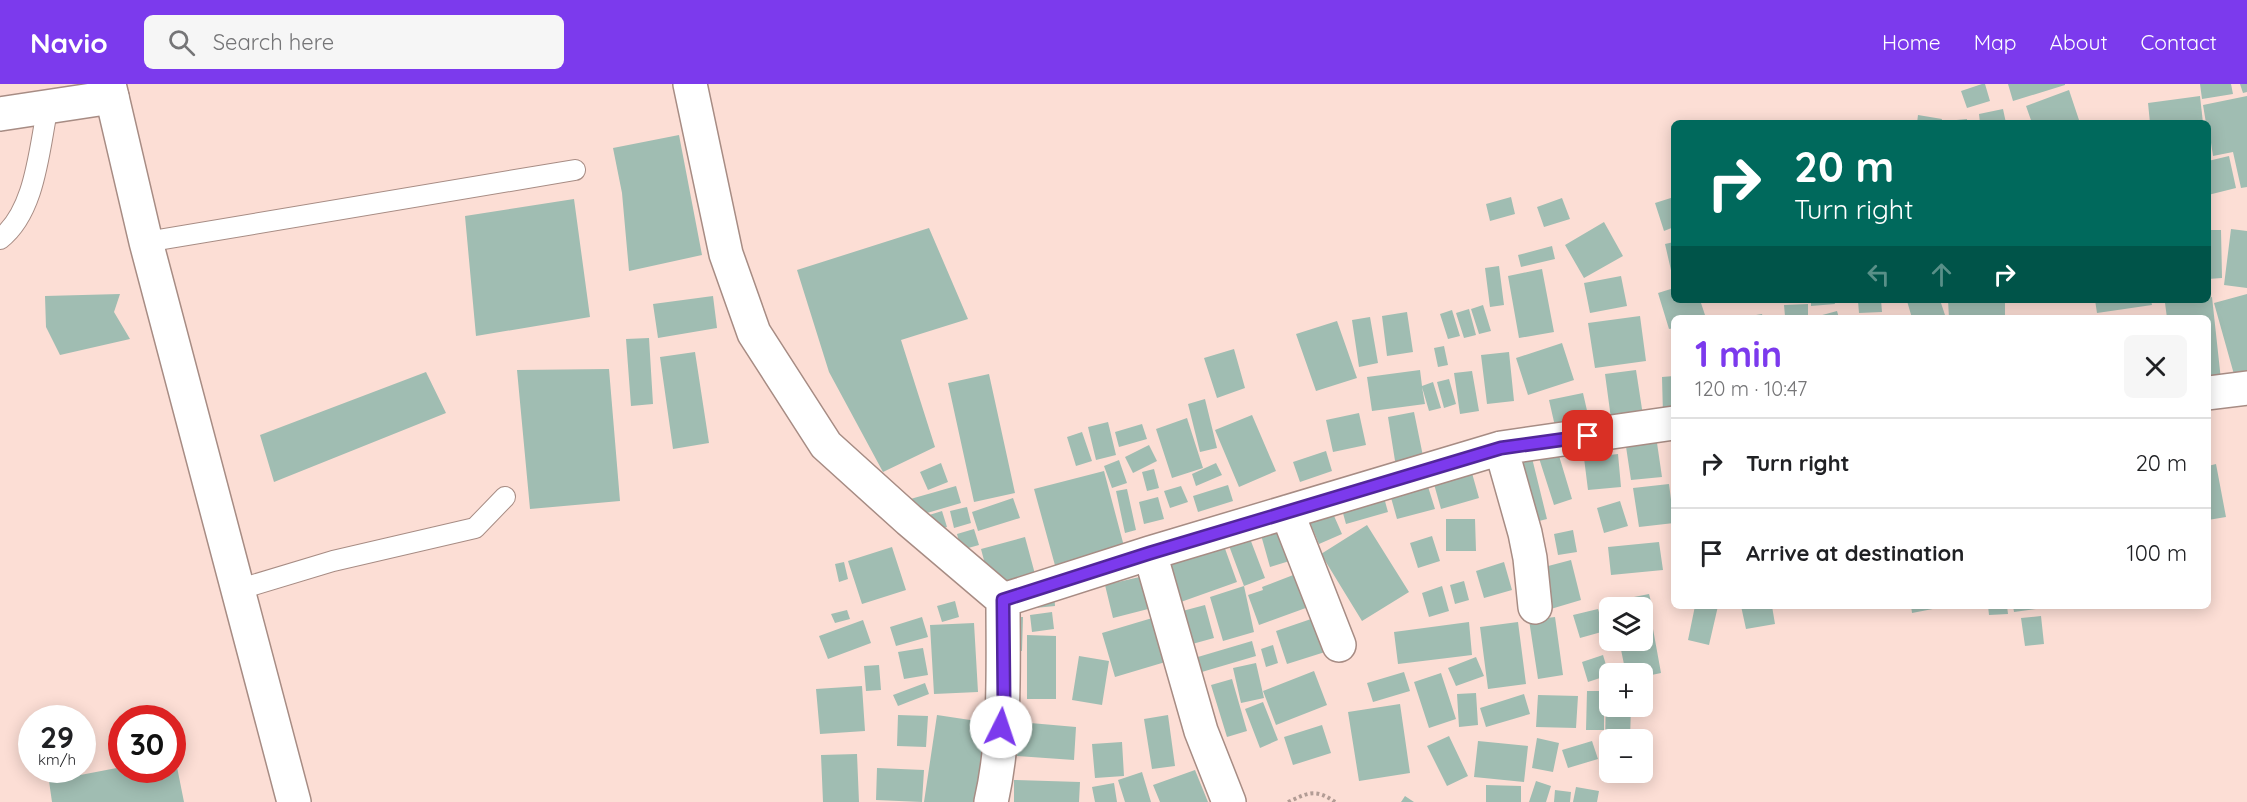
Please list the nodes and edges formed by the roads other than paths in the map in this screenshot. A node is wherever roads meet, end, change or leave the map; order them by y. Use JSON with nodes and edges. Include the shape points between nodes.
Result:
{"nodes":[{"id":1,"x":690,"y":84,"type":"edge"},
{"id":2,"x":110,"y":90,"type":"edge"},
{"id":3,"x":48,"y":106,"type":"junction"},
{"id":4,"x":0,"y":114,"type":"edge"},
{"id":5,"x":575,"y":170,"type":"dead end"},
{"id":6,"x":0,"y":239,"type":"edge"},
{"id":7,"x":146,"y":242,"type":"junction"},
{"id":8,"x":2247,"y":387,"type":"edge"},
{"id":9,"x":2211,"y":393,"type":"edge"},
{"id":10,"x":1671,"y":423,"type":"edge"},
{"id":11,"x":1501,"y":448,"type":"junction"},
{"id":12,"x":505,"y":498,"type":"dead end"},
{"id":13,"x":1287,"y":512,"type":"junction"},
{"id":14,"x":1150,"y":553,"type":"junction"},
{"id":15,"x":237,"y":590,"type":"junction"},
{"id":16,"x":1003,"y":600,"type":"junction"},
{"id":17,"x":1535,"y":607,"type":"dead end"},
{"id":18,"x":1339,"y":645,"type":"dead end"},
{"id":19,"x":294,"y":802,"type":"edge"},
{"id":20,"x":991,"y":802,"type":"edge"},
{"id":21,"x":1229,"y":802,"type":"edge"}],
"edges":[{"from":1,"to":16,"type":"street","via":[[726,254],[754,333],[826,445]]},
{"from":2,"to":3,"type":"street"},
{"from":2,"to":7,"type":"street"},
{"from":3,"to":4,"type":"street"},
{"from":3,"to":6,"type":"lane","via":[[29,197]]},
{"from":5,"to":7,"type":"lane"},
{"from":7,"to":15,"type":"street"},
{"from":8,"to":9,"type":"street"},
{"from":10,"to":11,"type":"street"},
{"from":11,"to":13,"type":"street"},
{"from":11,"to":17,"type":"street","via":[[1525,533]]},
{"from":12,"to":15,"type":"lane","via":[[475,528],[333,561]]},
{"from":13,"to":14,"type":"street"},
{"from":13,"to":18,"type":"street"},
{"from":14,"to":16,"type":"street"},
{"from":14,"to":21,"type":"street","via":[[1201,731]]},
{"from":15,"to":19,"type":"street"},
{"from":16,"to":20,"type":"street","via":[[1004,704]]}]}
